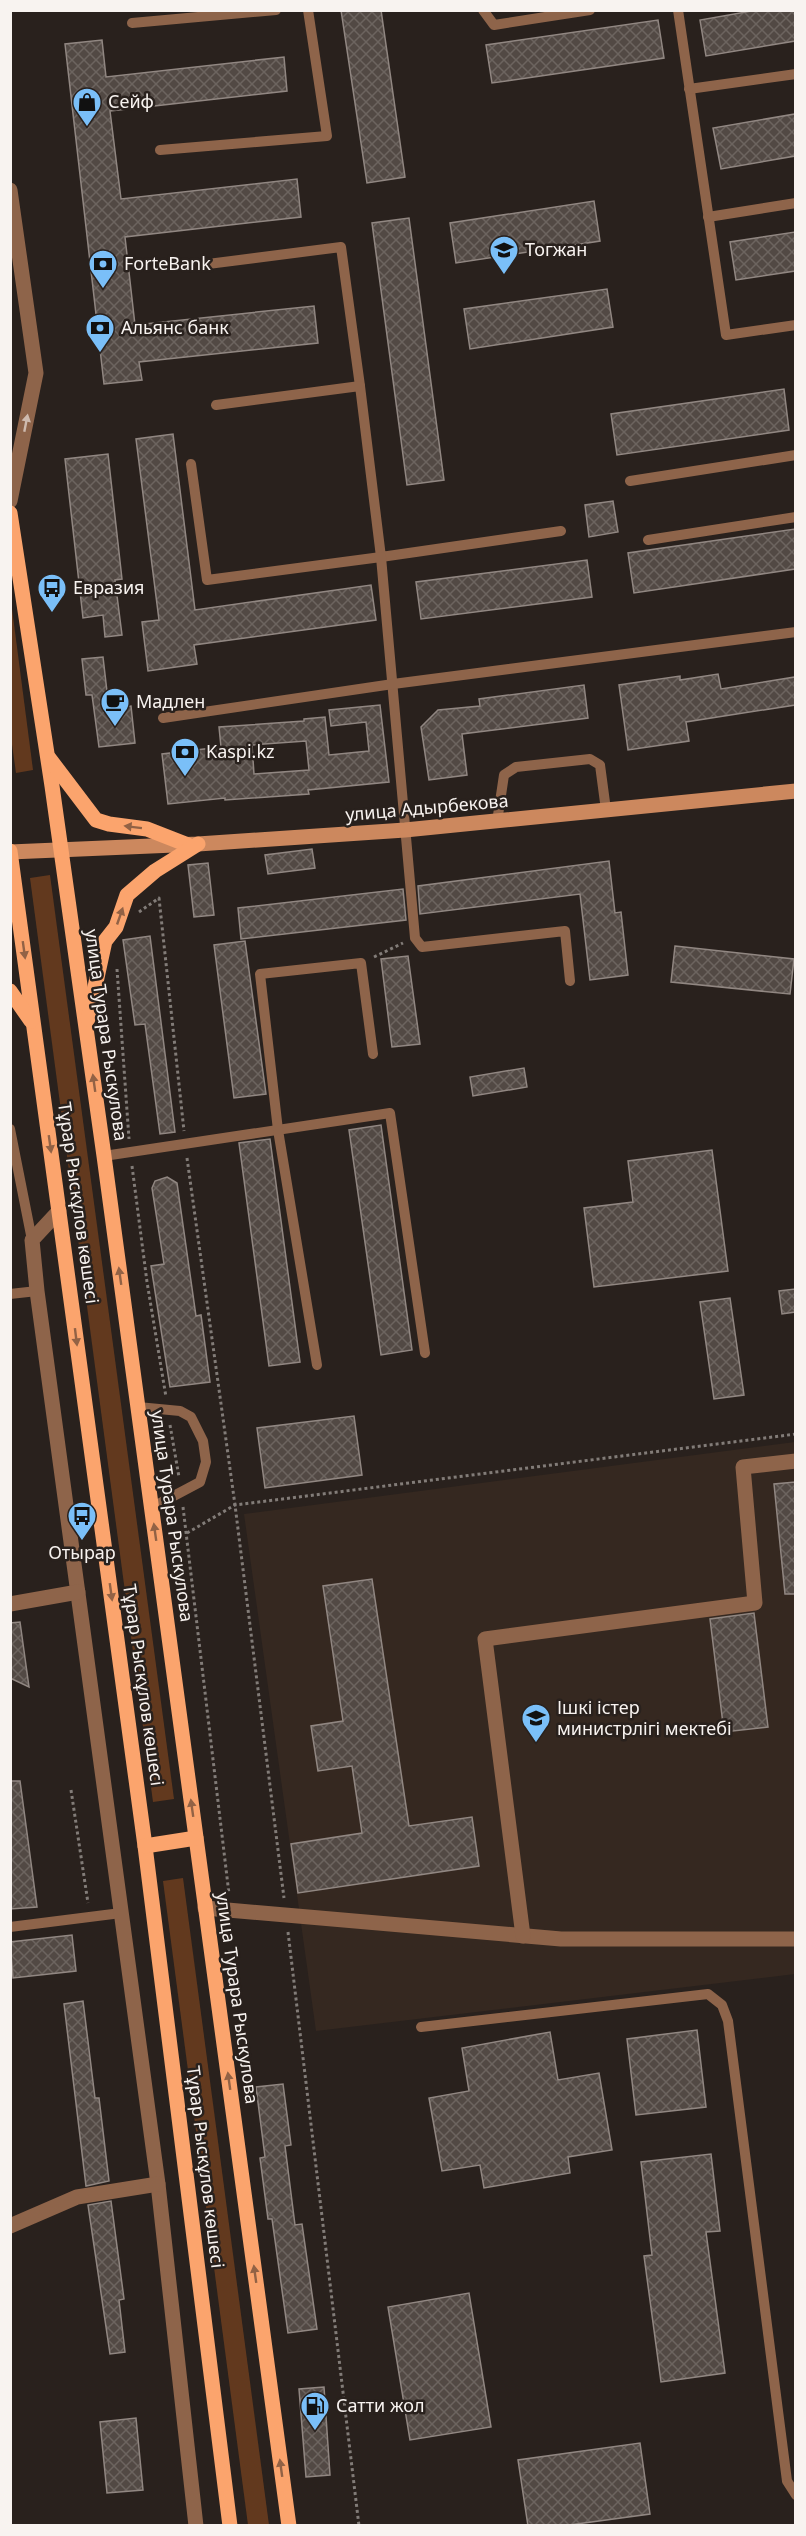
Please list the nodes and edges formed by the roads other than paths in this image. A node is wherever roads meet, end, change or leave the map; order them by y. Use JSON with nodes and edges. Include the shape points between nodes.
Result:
{"nodes":[{"id":1,"x":276,"y":10,"type":"edge"},
{"id":2,"x":308,"y":10,"type":"edge"},
{"id":3,"x":483,"y":10,"type":"edge"},
{"id":4,"x":590,"y":10,"type":"edge"},
{"id":5,"x":678,"y":10,"type":"edge"},
{"id":6,"x":132,"y":23,"type":"dead end"},
{"id":7,"x":795,"y":74,"type":"edge"},
{"id":8,"x":689,"y":89,"type":"junction"},
{"id":9,"x":160,"y":150,"type":"dead end"},
{"id":10,"x":10,"y":190,"type":"edge"},
{"id":11,"x":795,"y":203,"type":"edge"},
{"id":12,"x":708,"y":217,"type":"junction"},
{"id":13,"x":200,"y":265,"type":"dead end"},
{"id":14,"x":795,"y":325,"type":"edge"},
{"id":15,"x":360,"y":386,"type":"junction"},
{"id":16,"x":216,"y":405,"type":"dead end"},
{"id":17,"x":795,"y":456,"type":"edge"},
{"id":18,"x":191,"y":464,"type":"dead end"},
{"id":19,"x":630,"y":481,"type":"dead end"},
{"id":20,"x":10,"y":501,"type":"edge"},
{"id":21,"x":10,"y":513,"type":"edge"},
{"id":22,"x":795,"y":517,"type":"edge"},
{"id":23,"x":561,"y":531,"type":"dead end"},
{"id":24,"x":648,"y":540,"type":"dead end"},
{"id":25,"x":381,"y":557,"type":"junction"},
{"id":26,"x":795,"y":632,"type":"edge"},
{"id":27,"x":393,"y":684,"type":"junction"},
{"id":28,"x":163,"y":718,"type":"dead end"},
{"id":29,"x":46,"y":754,"type":"junction"},
{"id":30,"x":795,"y":791,"type":"edge"},
{"id":31,"x":606,"y":810,"type":"junction"},
{"id":32,"x":497,"y":822,"type":"junction"},
{"id":33,"x":405,"y":830,"type":"junction"},
{"id":34,"x":193,"y":844,"type":"junction"},
{"id":35,"x":60,"y":849,"type":"junction"},
{"id":36,"x":11,"y":852,"type":"edge"},
{"id":37,"x":570,"y":981,"type":"dead end"},
{"id":38,"x":10,"y":991,"type":"edge"},
{"id":39,"x":34,"y":1024,"type":"junction"},
{"id":40,"x":86,"y":1030,"type":"junction"},
{"id":41,"x":373,"y":1054,"type":"dead end"},
{"id":42,"x":10,"y":1129,"type":"edge"},
{"id":43,"x":279,"y":1130,"type":"junction"},
{"id":44,"x":104,"y":1156,"type":"junction"},
{"id":45,"x":60,"y":1211,"type":"junction"},
{"id":46,"x":32,"y":1240,"type":"junction"},
{"id":47,"x":37,"y":1291,"type":"junction"},
{"id":48,"x":10,"y":1294,"type":"edge"},
{"id":49,"x":425,"y":1353,"type":"dead end"},
{"id":50,"x":317,"y":1365,"type":"dead end"},
{"id":51,"x":138,"y":1407,"type":"junction"},
{"id":52,"x":795,"y":1461,"type":"edge"},
{"id":53,"x":152,"y":1508,"type":"junction"},
{"id":54,"x":78,"y":1592,"type":"junction"},
{"id":55,"x":10,"y":1604,"type":"edge"},
{"id":56,"x":196,"y":1838,"type":"junction"},
{"id":57,"x":145,"y":1846,"type":"junction"},
{"id":58,"x":205,"y":1908,"type":"junction"},
{"id":59,"x":121,"y":1913,"type":"junction"},
{"id":60,"x":10,"y":1927,"type":"edge"},
{"id":61,"x":524,"y":1936,"type":"junction"},
{"id":62,"x":795,"y":1939,"type":"edge"},
{"id":63,"x":422,"y":2027,"type":"dead end"},
{"id":64,"x":158,"y":2184,"type":"junction"},
{"id":65,"x":10,"y":2226,"type":"edge"},
{"id":66,"x":795,"y":2495,"type":"edge"},
{"id":67,"x":226,"y":2525,"type":"edge"},
{"id":68,"x":196,"y":2526,"type":"edge"},
{"id":69,"x":289,"y":2526,"type":"edge"}],
"edges":[{"from":1,"to":6,"type":"lane"},
{"from":2,"to":9,"type":"lane","via":[[327,136]]},
{"from":3,"to":4,"type":"lane","via":[[494,25]]},
{"from":5,"to":8,"type":"lane"},
{"from":7,"to":8,"type":"lane"},
{"from":8,"to":12,"type":"lane"},
{"from":20,"to":10,"type":"street","one_way":true,"via":[[36,373]]},
{"from":11,"to":12,"type":"lane"},
{"from":12,"to":14,"type":"lane","via":[[726,335]]},
{"from":13,"to":15,"type":"lane","via":[[341,247]]},
{"from":15,"to":16,"type":"lane"},
{"from":15,"to":25,"type":"lane"},
{"from":17,"to":19,"type":"lane"},
{"from":18,"to":25,"type":"lane","via":[[207,580]]},
{"from":21,"to":29,"type":"main road","name":"улица Турара Рыскулова"},
{"from":22,"to":24,"type":"lane"},
{"from":23,"to":25,"type":"lane"},
{"from":25,"to":27,"type":"lane"},
{"from":26,"to":27,"type":"lane"},
{"from":27,"to":28,"type":"lane"},
{"from":27,"to":33,"type":"lane"},
{"from":34,"to":29,"type":"main road","one_way":true,"via":[[147,829],[96,820]]},
{"from":29,"to":35,"type":"main road","name":"улица Турара Рыскулова"},
{"from":30,"to":31,"type":"main road","name":"улица Адырбекова"},
{"from":31,"to":32,"type":"main road","name":"улица Адырбекова"},
{"from":31,"to":32,"type":"lane","via":[[600,765],[590,759],[516,767],[504,775]]},
{"from":32,"to":33,"type":"main road","name":"улица Адырбекова"},
{"from":33,"to":34,"type":"main road","name":"улица Адырбекова"},
{"from":33,"to":37,"type":"lane","via":[[415,938],[422,947],[565,931]]},
{"from":34,"to":35,"type":"main road","name":"улица Адырбекова"},
{"from":40,"to":34,"type":"main road","one_way":true,"via":[[105,941],[116,927],[128,895]]},
{"from":35,"to":36,"type":"main road","name":"улица Адырбекова"},
{"from":35,"to":40,"type":"main road","name":"улица Турара Рыскулова"},
{"from":36,"to":39,"type":"main road","name":"Тұрар Рыскұлов көшесі","one_way":true},
{"from":38,"to":39,"type":"main road"},
{"from":39,"to":45,"type":"main road","name":"Тұрар Рыскұлов көшесі","one_way":true},
{"from":44,"to":40,"type":"main road","name":"улица Турара Рыскулова","one_way":true},
{"from":41,"to":43,"type":"lane","via":[[361,963],[260,974]]},
{"from":42,"to":46,"type":"lane"},
{"from":43,"to":44,"type":"lane"},
{"from":43,"to":49,"type":"lane","via":[[390,1113]]},
{"from":43,"to":50,"type":"lane"},
{"from":51,"to":44,"type":"main road","name":"улица Турара Рыскулова","one_way":true},
{"from":45,"to":46,"type":"street"},
{"from":45,"to":57,"type":"main road","name":"Тұрар Рыскұлов көшесі","one_way":true},
{"from":46,"to":47,"type":"street"},
{"from":47,"to":48,"type":"lane"},
{"from":47,"to":54,"type":"street"},
{"from":51,"to":53,"type":"main road","name":"улица Турара Рыскулова"},
{"from":51,"to":53,"type":"lane","via":[[180,1411],[191,1417],[203,1441],[206,1462],[200,1482]]},
{"from":52,"to":61,"type":"street","via":[[743,1467],[755,1603],[485,1639]]},
{"from":56,"to":53,"type":"main road","name":"улица Турара Рыскулова","one_way":true},
{"from":54,"to":55,"type":"street"},
{"from":54,"to":59,"type":"street"},
{"from":56,"to":57,"type":"main road"},
{"from":56,"to":58,"type":"main road","name":"улица Турара Рыскулова"},
{"from":57,"to":67,"type":"main road","name":"Тұрар Рыскұлов көшесі"},
{"from":58,"to":61,"type":"street"},
{"from":69,"to":58,"type":"main road","name":"улица Турара Рыскулова","one_way":true},
{"from":59,"to":60,"type":"lane"},
{"from":59,"to":64,"type":"street"},
{"from":61,"to":62,"type":"street"},
{"from":63,"to":66,"type":"lane","via":[[708,1994],[722,2005],[728,2021],[787,2481]]},
{"from":64,"to":65,"type":"street","via":[[77,2197]]},
{"from":64,"to":68,"type":"street"}]}
